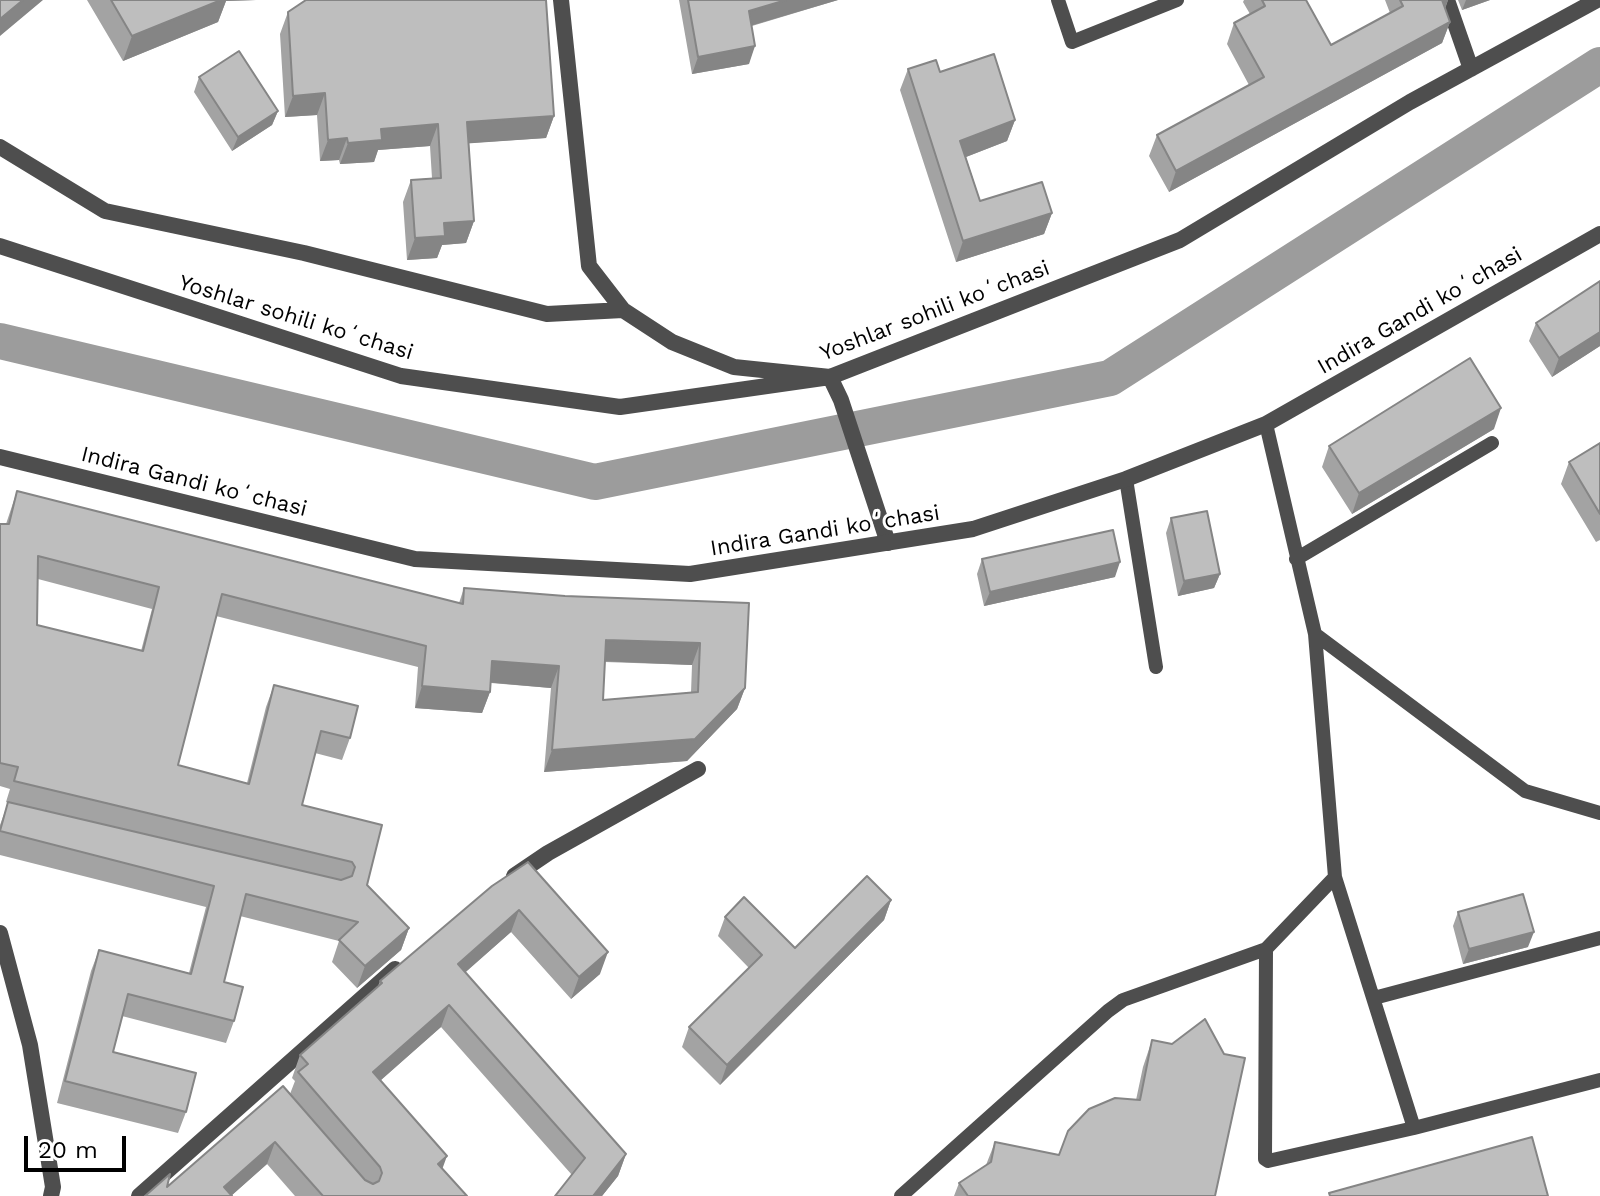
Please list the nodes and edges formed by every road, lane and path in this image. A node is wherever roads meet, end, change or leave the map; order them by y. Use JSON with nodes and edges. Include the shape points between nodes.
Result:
{"nodes":[{"id":1,"x":561,"y":0,"type":"edge"},
{"id":2,"x":1058,"y":0,"type":"edge"},
{"id":3,"x":1177,"y":0,"type":"edge"},
{"id":4,"x":1447,"y":0,"type":"edge"},
{"id":5,"x":1597,"y":0,"type":"edge"},
{"id":6,"x":1471,"y":69,"type":"junction"},
{"id":7,"x":0,"y":147,"type":"edge"},
{"id":8,"x":1600,"y":234,"type":"edge"},
{"id":9,"x":0,"y":246,"type":"edge"},
{"id":10,"x":623,"y":310,"type":"junction"},
{"id":11,"x":830,"y":377,"type":"junction"},
{"id":12,"x":1266,"y":424,"type":"junction"},
{"id":13,"x":1492,"y":443,"type":"dead end"},
{"id":14,"x":0,"y":457,"type":"edge"},
{"id":15,"x":1126,"y":479,"type":"junction"},
{"id":16,"x":888,"y":543,"type":"junction"},
{"id":17,"x":1296,"y":559,"type":"junction"},
{"id":18,"x":1315,"y":634,"type":"junction"},
{"id":19,"x":1156,"y":667,"type":"dead end"},
{"id":20,"x":698,"y":769,"type":"dead end"},
{"id":21,"x":1600,"y":813,"type":"edge"},
{"id":22,"x":1335,"y":877,"type":"junction"},
{"id":23,"x":500,"y":885,"type":"edge"},
{"id":24,"x":0,"y":933,"type":"edge"},
{"id":25,"x":1600,"y":938,"type":"edge"},
{"id":26,"x":1266,"y":949,"type":"junction"},
{"id":27,"x":404,"y":962,"type":"edge"},
{"id":28,"x":1374,"y":998,"type":"junction"},
{"id":29,"x":1600,"y":1080,"type":"edge"},
{"id":30,"x":1414,"y":1128,"type":"junction"},
{"id":31,"x":51,"y":1196,"type":"edge"},
{"id":32,"x":139,"y":1196,"type":"edge"},
{"id":33,"x":901,"y":1196,"type":"edge"}],
"edges":[{"from":1,"to":10,"type":"street","via":[[589,266]]},
{"from":2,"to":3,"type":"lane","via":[[1072,42]]},
{"from":4,"to":6,"type":"street"},
{"from":5,"to":6,"type":"street","name":"Yoshlar sohili koʻchasi"},
{"from":6,"to":11,"type":"street","name":"Yoshlar sohili koʻchasi","via":[[1180,240]]},
{"from":7,"to":10,"type":"street","via":[[105,211],[304,253],[547,314]]},
{"from":8,"to":12,"type":"street","name":"Indira Gandi koʻchasi"},
{"from":9,"to":11,"type":"street","name":"Yoshlar sohili koʻchasi","via":[[401,376],[620,407]]},
{"from":10,"to":11,"type":"street","via":[[672,342],[734,367]]},
{"from":11,"to":16,"type":"street"},
{"from":12,"to":15,"type":"street","name":"Indira Gandi koʻchasi"},
{"from":12,"to":17,"type":"lane"},
{"from":13,"to":17,"type":"lane"},
{"from":14,"to":16,"type":"street","name":"Indira Gandi koʻchasi","via":[[415,559],[690,574]]},
{"from":15,"to":16,"type":"street","name":"Indira Gandi koʻchasi","via":[[973,529]]},
{"from":15,"to":19,"type":"lane"},
{"from":17,"to":18,"type":"lane"},
{"from":18,"to":21,"type":"lane","via":[[1525,791]]},
{"from":18,"to":22,"type":"lane"},
{"from":20,"to":23,"type":"street"},
{"from":22,"to":26,"type":"lane"},
{"from":22,"to":28,"type":"lane"},
{"from":24,"to":31,"type":"street","via":[[30,1045]]},
{"from":25,"to":28,"type":"lane"},
{"from":26,"to":30,"type":"lane","via":[[1265,1159]]},
{"from":26,"to":33,"type":"lane","via":[[1123,1000]]},
{"from":27,"to":32,"type":"street","via":[[308,1044],[272,1090]]},
{"from":28,"to":30,"type":"lane"},
{"from":29,"to":30,"type":"lane"}]}
